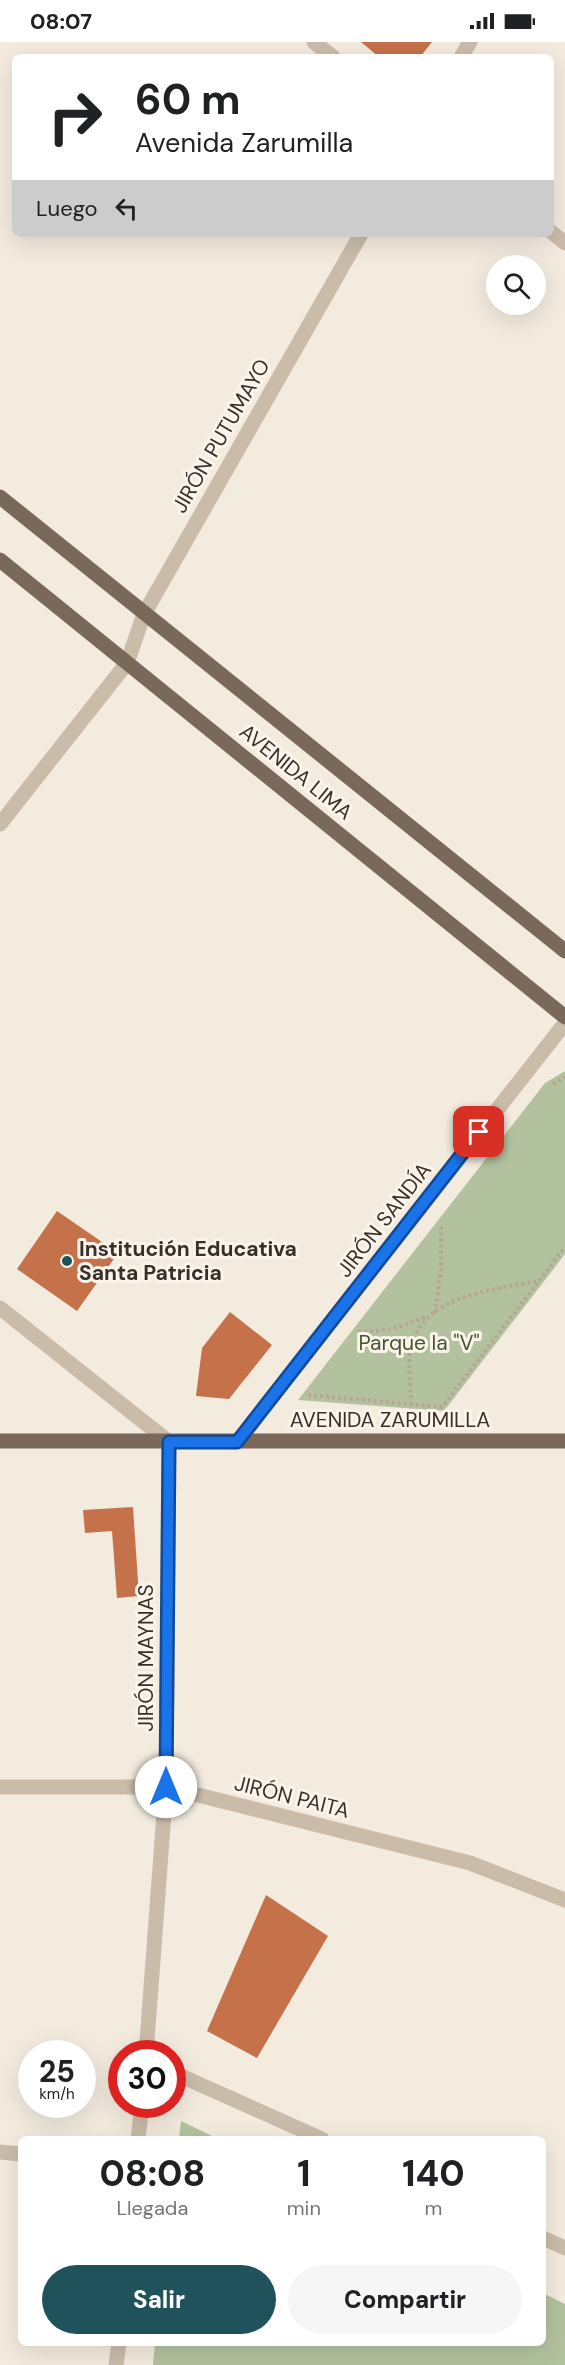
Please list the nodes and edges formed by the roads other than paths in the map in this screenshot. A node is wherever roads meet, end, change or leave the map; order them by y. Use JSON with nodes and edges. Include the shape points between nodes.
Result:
{"nodes":[{"id":1,"x":314,"y":42,"type":"edge"},
{"id":2,"x":329,"y":54,"type":"edge"},
{"id":3,"x":359,"y":237,"type":"edge"},
{"id":4,"x":0,"y":497,"type":"edge"},
{"id":5,"x":0,"y":560,"type":"edge"},
{"id":6,"x":144,"y":614,"type":"junction"},
{"id":7,"x":127,"y":663,"type":"junction"},
{"id":8,"x":0,"y":824,"type":"edge"},
{"id":9,"x":565,"y":951,"type":"edge"},
{"id":10,"x":565,"y":1017,"type":"edge"},
{"id":11,"x":565,"y":1023,"type":"edge"},
{"id":12,"x":0,"y":1308,"type":"edge"},
{"id":13,"x":0,"y":1441,"type":"edge"},
{"id":14,"x":565,"y":1441,"type":"edge"},
{"id":15,"x":169,"y":1442,"type":"junction"},
{"id":16,"x":237,"y":1442,"type":"junction"},
{"id":17,"x":0,"y":1787,"type":"edge"},
{"id":18,"x":166,"y":1787,"type":"junction"},
{"id":19,"x":565,"y":1900,"type":"edge"},
{"id":20,"x":147,"y":2040,"type":"edge"},
{"id":21,"x":186,"y":2078,"type":"edge"},
{"id":22,"x":140,"y":2118,"type":"edge"},
{"id":23,"x":138,"y":2136,"type":"edge"},
{"id":24,"x":315,"y":2136,"type":"edge"},
{"id":25,"x":0,"y":2152,"type":"edge"},
{"id":26,"x":18,"y":2154,"type":"edge"},
{"id":27,"x":546,"y":2239,"type":"edge"},
{"id":28,"x":565,"y":2248,"type":"edge"},
{"id":29,"x":118,"y":2346,"type":"edge"},
{"id":30,"x":116,"y":2365,"type":"edge"}],
"edges":[{"from":1,"to":2,"type":"street"},
{"from":3,"to":6,"type":"street","name":"JIRÓN PUTUMAYO"},
{"from":4,"to":6,"type":"main road","name":"AVENIDA LIMA"},
{"from":5,"to":7,"type":"main road","name":"AVENIDA LIMA"},
{"from":6,"to":7,"type":"street","name":"JIRÓN PUTUMAYO"},
{"from":6,"to":9,"type":"main road","name":"AVENIDA LIMA"},
{"from":7,"to":8,"type":"street","name":"JIRÓN PUTUMAYO"},
{"from":7,"to":10,"type":"main road","name":"AVENIDA LIMA"},
{"from":11,"to":16,"type":"street","name":"JIRÓN SANDÍA"},
{"from":12,"to":15,"type":"street"},
{"from":13,"to":15,"type":"main road","name":"AVENIDA ZARUMILLA"},
{"from":14,"to":16,"type":"main road","name":"AVENIDA ZARUMILLA"},
{"from":15,"to":16,"type":"main road","name":"AVENIDA ZARUMILLA"},
{"from":15,"to":18,"type":"street","name":"JIRÓN MAYNAS"},
{"from":17,"to":18,"type":"street","name":"JIRÓN PAITA"},
{"from":18,"to":19,"type":"street","name":"JIRÓN PAITA","via":[[470,1863]]},
{"from":18,"to":20,"type":"street","name":"JIRÓN MAYNAS"},
{"from":21,"to":24,"type":"street"},
{"from":22,"to":23,"type":"street"},
{"from":25,"to":26,"type":"street"},
{"from":27,"to":28,"type":"street"},
{"from":29,"to":30,"type":"street"}]}
